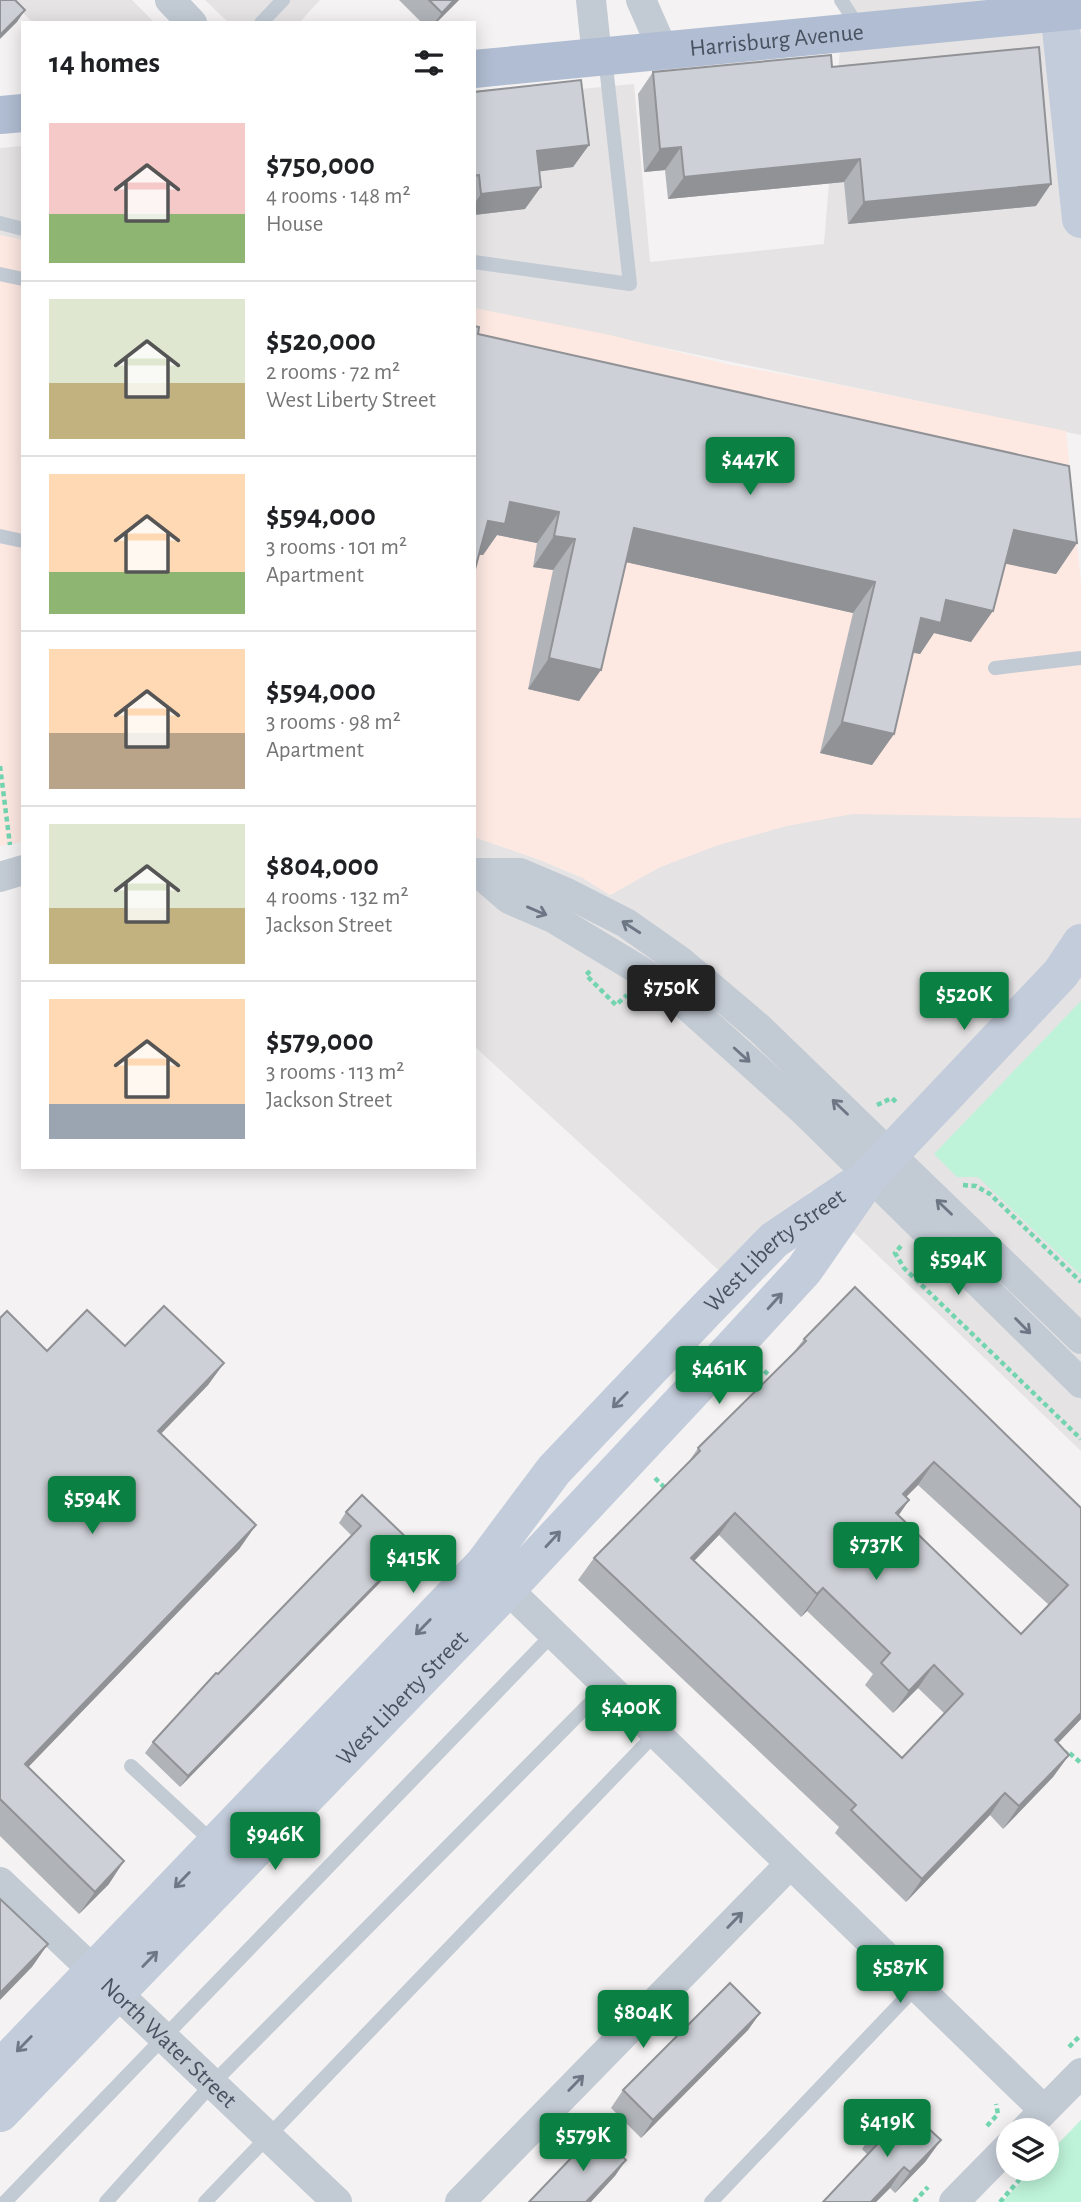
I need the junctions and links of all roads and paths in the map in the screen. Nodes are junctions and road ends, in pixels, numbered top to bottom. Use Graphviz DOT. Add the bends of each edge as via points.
graph roads {
  1 [pos="170,0"];
  2 [pos="283,0"];
  3 [pos="591,0"];
  4 [pos="641,0"];
  5 [pos="1066,7"];
  6 [pos="851,16"];
  7 [pos="190,21"];
  8 [pos="263,21"];
  9 [pos="663,50"];
  10 [pos="601,56"];
  11 [pos="476,69"];
  12 [pos="21,113"];
  13 [pos="0,115"];
  14 [pos="1081,219"];
  15 [pos="0,223"];
  16 [pos="21,228"];
  17 [pos="476,262"];
  18 [pos="0,274"];
  19 [pos="21,279"];
  20 [pos="0,536"];
  21 [pos="21,541"];
  22 [pos="1081,658"];
  23 [pos="995,668"];
  24 [pos="0,766"];
  25 [pos="12,868"];
  26 [pos="477,874"];
  27 [pos="1081,943"];
  28 [pos="594,967"];
  29 [pos="633,991"];
  30 [pos="879,1165"];
  31 [pos="905,1241"];
  32 [pos="1081,1339"];
  33 [pos="1081,1383"];
  34 [pos="1081,1438"];
  35 [pos="495,1577"];
  36 [pos="553,1634"];
  37 [pos="607,1686"];
  38 [pos="656,1733"];
  39 [pos="1061,1758"];
  40 [pos="1081,1763"];
  41 [pos="131,1766"];
  42 [pos="216,1845"];
  43 [pos="790,1864"];
  44 [pos="0,1882"];
  45 [pos="106,1982"];
  46 [pos="917,1986"];
  47 [pos="1081,2035"];
  48 [pos="165,2038"];
  49 [pos="1072,2063"];
  50 [pos="0,2069"];
  51 [pos="213,2083"];
  52 [pos="996,2101"];
  53 [pos="0,2113"];
  54 [pos="1033,2118"];
  55 [pos="1036,2118"];
  56 [pos="979,2134"];
  57 [pos="268,2136"];
  58 [pos="996,2155"];
  59 [pos="1020,2181"];
  60 [pos="943,2192"];
  61 [pos="5,2202"];
  62 [pos="106,2202"];
  63 [pos="205,2202"];
  64 [pos="337,2202"];
  65 [pos="460,2202"];
  66 [pos="711,2202"];
  67 [pos="914,2202"];
  68 [pos="999,2202"];
  1 -- 7 [label="street"];
  2 -- 8 [label="lane"];
  3 -- 10 [label="street"];
  4 -- 9 [label="street"];
  5 -- 6 [label="main road, Harrisburg Avenue"];
  5 -- 14 [label="main road"];
  6 -- 9 [label="main road, Harrisburg Avenue"];
  9 -- 10 [label="main road, Harrisburg Avenue"];
  10 -- 11 [label="main road, Harrisburg Avenue"];
  10 -- 17 [label="lane" via="630,284"];
  12 -- 13 [label="main road"];
  15 -- 16 [label="lane"];
  18 -- 19 [label="lane"];
  20 -- 21 [label="lane"];
  22 -- 23 [label="lane"];
  24 -- 25 [label="path"];
  26 -- 30 [label="street" via="509,899 553,918 664,985 803,1110"];
  27 -- 30 [label="main road, West Liberty Street" via="1061,973"];
  28 -- 29 [label="path" via="586,975 616,1004"];
  32 -- 30 [label="street, one-way"];
  30 -- 33 [label="street, one-way"];
  30 -- 35 [label="main road, West Liberty Street" via="804,1270"];
  31 -- 34 [label="path" via="895,1253 904,1268"];
  35 -- 36 [label="street"];
  35 -- 42 [label="main road, West Liberty Street, one-way"];
  45 -- 35 [label="main road, West Liberty Street, one-way"];
  36 -- 37 [label="street"];
  36 -- 48 [label="lane"];
  37 -- 38 [label="street"];
  37 -- 51 [label="lane"];
  38 -- 43 [label="street"];
  38 -- 57 [label="lane"];
  39 -- 40 [label="path" via="1068,1751"];
  41 -- 42 [label="lane"];
  42 -- 45 [label="main road, West Liberty Street, one-way"];
  43 -- 46 [label="street"];
  65 -- 43 [label="street, one-way"];
  44 -- 45 [label="street, North Water Street"];
  45 -- 48 [label="street, North Water Street"];
  45 -- 50 [label="main road, West Liberty Street, one-way"];
  45 -- 53 [label="main road, West Liberty Street"];
  46 -- 54 [label="street"];
  46 -- 66 [label="lane"];
  47 -- 49 [label="path"];
  48 -- 51 [label="street, North Water Street"];
  48 -- 61 [label="lane"];
  49 -- 55 [label="street"];
  51 -- 57 [label="street, North Water Street"];
  51 -- 62 [label="lane"];
  52 -- 56 [label="path" via="998,2114"];
  57 -- 63 [label="lane"];
  57 -- 64 [label="street, North Water Street"];
  58 -- 60 [label="street"];
  59 -- 68 [label="path"];
  60 -- 67 [label="path"];
}
